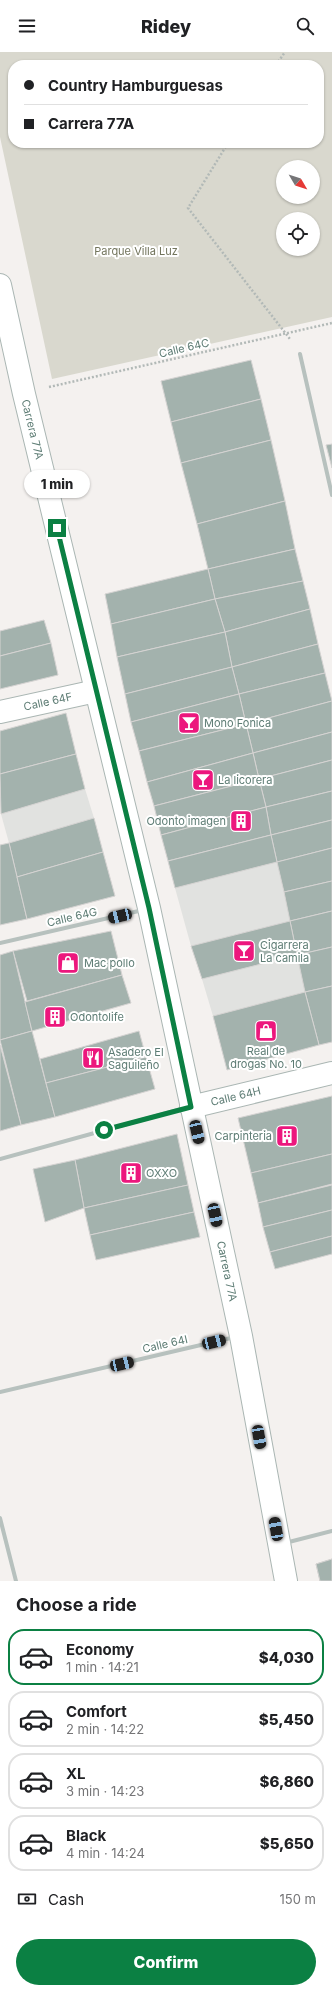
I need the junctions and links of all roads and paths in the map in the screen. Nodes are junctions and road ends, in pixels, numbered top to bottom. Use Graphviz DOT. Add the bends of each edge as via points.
graph roads {
  1 [pos="225,148"];
  2 [pos="0,286"];
  3 [pos="332,323"];
  4 [pos="287,333"];
  5 [pos="300,354"];
  6 [pos="46,388"];
  7 [pos="332,495"];
  8 [pos="96,691"];
  9 [pos="0,712"];
  10 [pos="149,908"];
  11 [pos="0,944"];
  12 [pos="332,1073"];
  13 [pos="191,1107"];
  14 [pos="0,1159"];
  15 [pos="241,1336"];
  16 [pos="0,1392"];
  17 [pos="0,1518"];
  18 [pos="332,1531"];
  19 [pos="279,1544"];
  20 [pos="16,1581"];
  21 [pos="286,1581"];
  1 -- 4 [label="path" via="188,208"];
  2 -- 8 [label="main road, Carrera 77A"];
  3 -- 4 [label="path, Calle 64C"];
  4 -- 5 [label="path"];
  4 -- 6 [label="path, Calle 64C"];
  5 -- 7 [label="street"];
  8 -- 9 [label="main road, Calle 64F"];
  8 -- 10 [label="main road, Carrera 77A"];
  10 -- 11 [label="street, Calle 64G"];
  10 -- 13 [label="main road, Carrera 77A"];
  12 -- 13 [label="main road, Calle 64H"];
  13 -- 14 [label="street, Calle 64H"];
  13 -- 15 [label="main road, Carrera 77A"];
  15 -- 16 [label="street, Calle 64I"];
  15 -- 19 [label="main road, Carrera 77A"];
  17 -- 20 [label="street"];
  18 -- 19 [label="street"];
  19 -- 21 [label="main road, Carrera 77A"];
}
